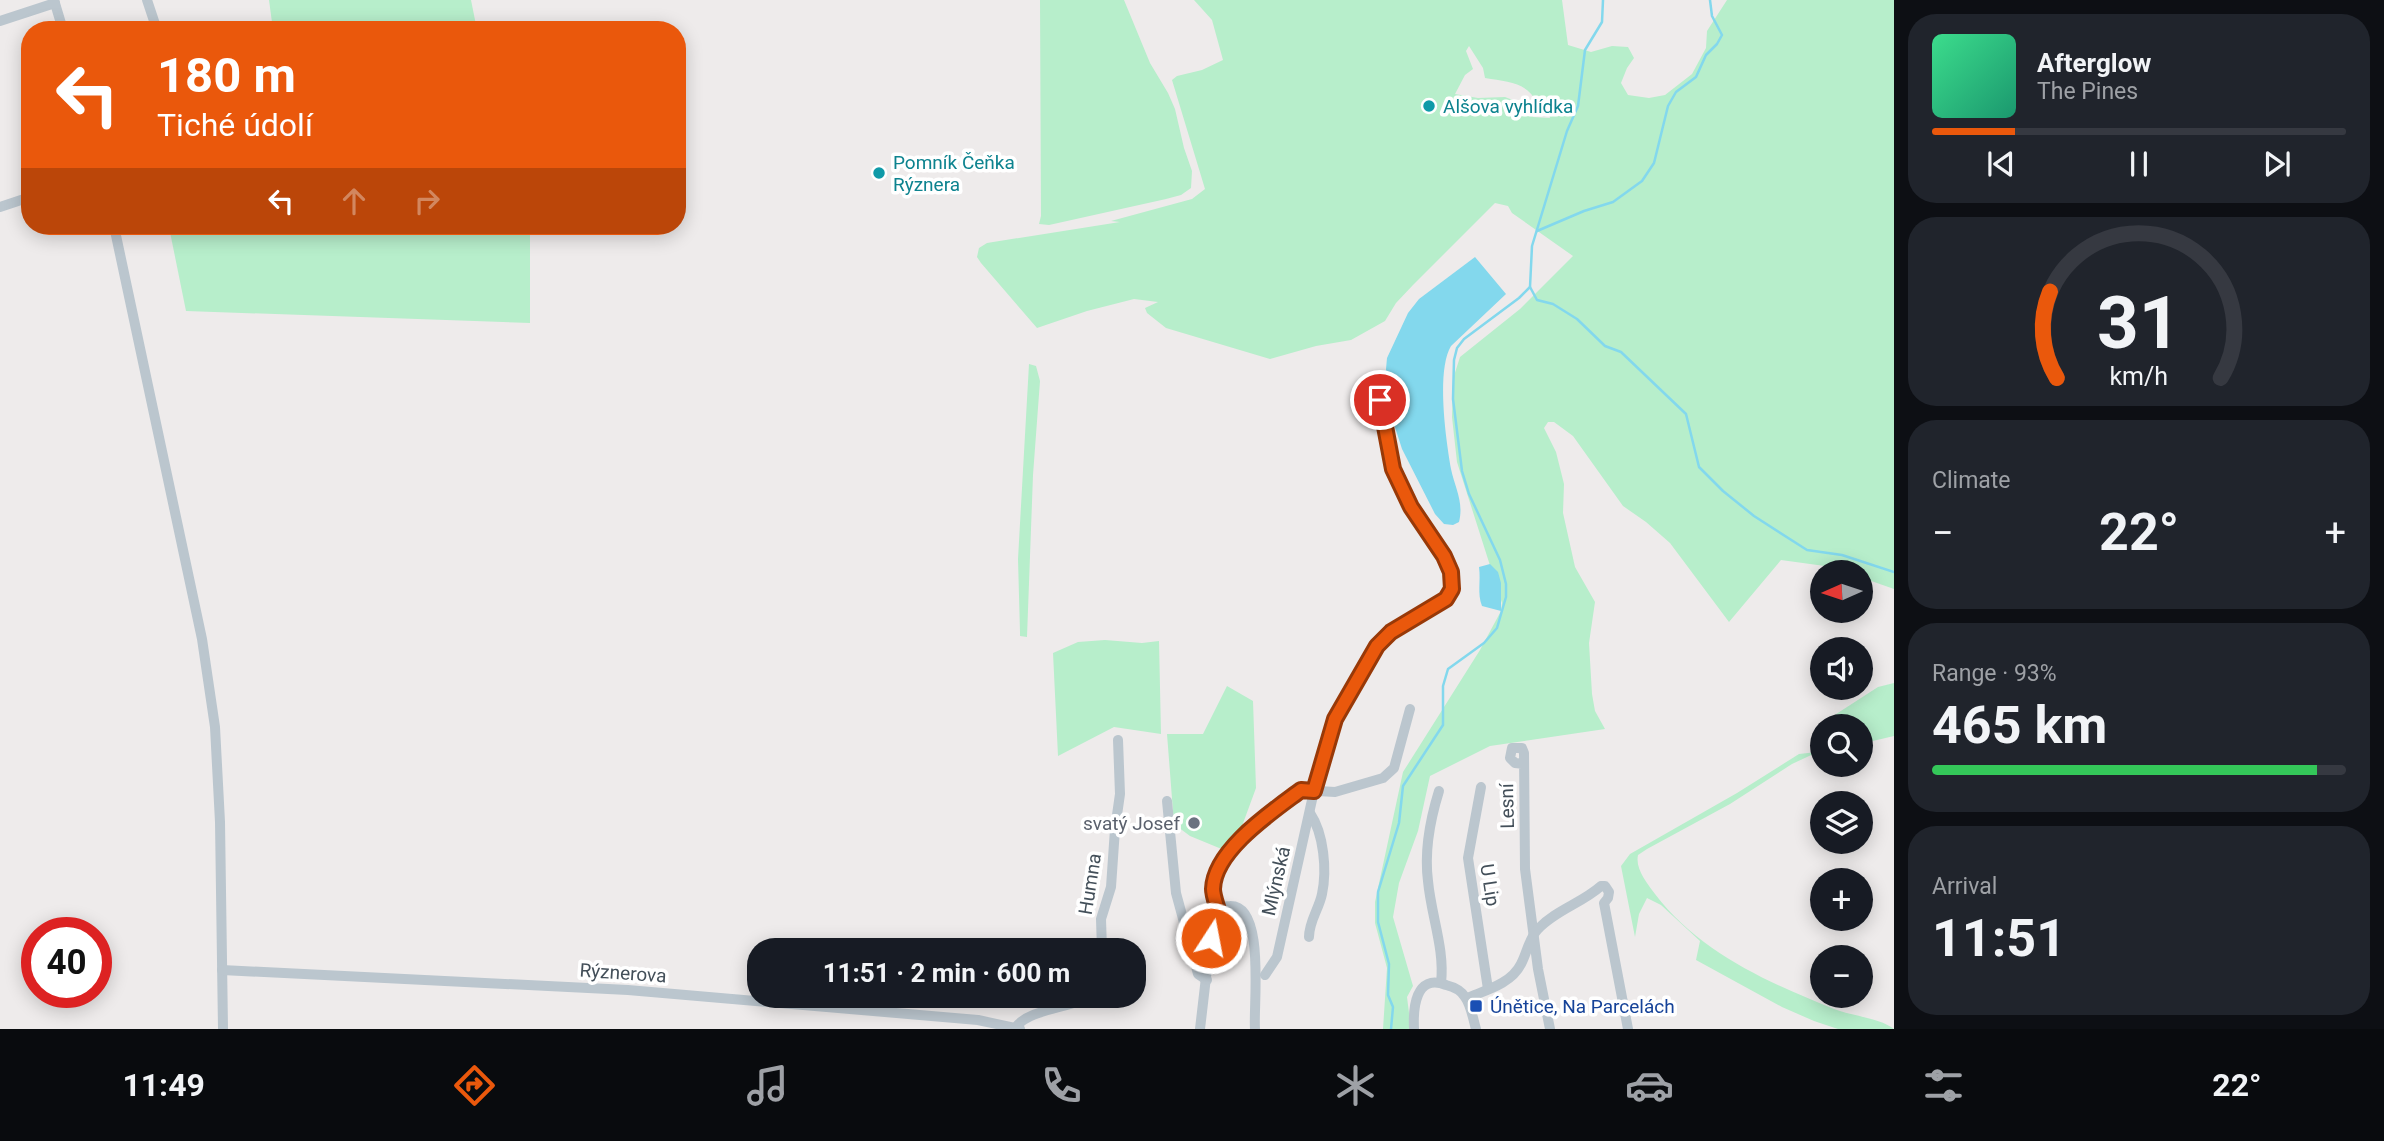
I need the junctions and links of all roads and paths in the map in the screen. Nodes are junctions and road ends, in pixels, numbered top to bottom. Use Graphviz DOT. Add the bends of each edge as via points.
graph roads {
  1 [pos="147,0"];
  2 [pos="54,2"];
  3 [pos="0,21"];
  4 [pos="60,21"];
  5 [pos="154,21"];
  6 [pos="21,200"];
  7 [pos="0,207"];
  8 [pos="116,235"];
  9 [pos="1380,400"];
  10 [pos="1410,709"];
  11 [pos="1118,740"];
  12 [pos="1524,764"];
  13 [pos="1482,787"];
  14 [pos="1439,790"];
  15 [pos="1314,791"];
  16 [pos="1167,801"];
  17 [pos="1310,813"];
  18 [pos="1218,910"];
  19 [pos="1534,932"];
  20 [pos="1309,937"];
  21 [pos="1102,938"];
  22 [pos="1520,967"];
  23 [pos="1538,969"];
  24 [pos="222,970"];
  25 [pos="1265,975"];
  26 [pos="1207,980"];
  27 [pos="1441,983"];
  28 [pos="1488,989"];
  29 [pos="1467,998"];
  30 [pos="1059,1008"];
  31 [pos="1018,1028"];
  32 [pos="223,1029"];
  33 [pos="1200,1029"];
  34 [pos="1255,1029"];
  35 [pos="1414,1029"];
  36 [pos="1476,1029"];
  37 [pos="1550,1029"];
  38 [pos="1628,1029"];
  1 -- 5 [label="street"];
  2 -- 3 [label="street"];
  2 -- 4 [label="street"];
  6 -- 7 [label="street"];
  8 -- 24 [label="street" via="202,639 213,714"];
  9 -- 15 [label="street, Mlýnská" via="1393,469 1411,507 1444,556 1452,589 1446,599 1391,632 1377,646 1335,719"];
  10 -- 15 [label="street" via="1394,768 1383,778 1335,792"];
  11 -- 21 [label="street, Humna" via="1120,794"];
  12 -- 19 [label="street, Lesní" via="1525,869"];
  13 -- 28 [label="street, U Lip" via="1468,858"];
  14 -- 27 [label="street" via="1426,854 1443,966"];
  15 -- 17 [label="street, Mlýnská"];
  15 -- 18 [label="street" via="1301,790 1225,854 1213,890"];
  16 -- 26 [label="street" via="1176,893 1198,974"];
  17 -- 20 [label="street" via="1320,835 1323,883"];
  17 -- 25 [label="street, Mlýnská" via="1277,957"];
  18 -- 26 [label="street" via="1213,917"];
  18 -- 34 [label="street" via="1231,905 1240,908 1252,932"];
  19 -- 22 [label="street"];
  19 -- 23 [label="street, Lesní"];
  19 -- 38 [label="street" via="1601,886 1607,888 1604,903"];
  22 -- 23 [label="street"];
  22 -- 28 [label="street" via="1507,981"];
  23 -- 37 [label="street, Lesní"];
  24 -- 31 [label="street, Rýznerova" via="628,990 978,1020"];
  24 -- 32 [label="street"];
  26 -- 33 [label="street"];
  27 -- 29 [label="street"];
  27 -- 35 [label="street" via="1427,985 1416,998"];
  28 -- 29 [label="street"];
  29 -- 36 [label="street"];
  30 -- 31 [label="street" via="1021,1021"];
}
